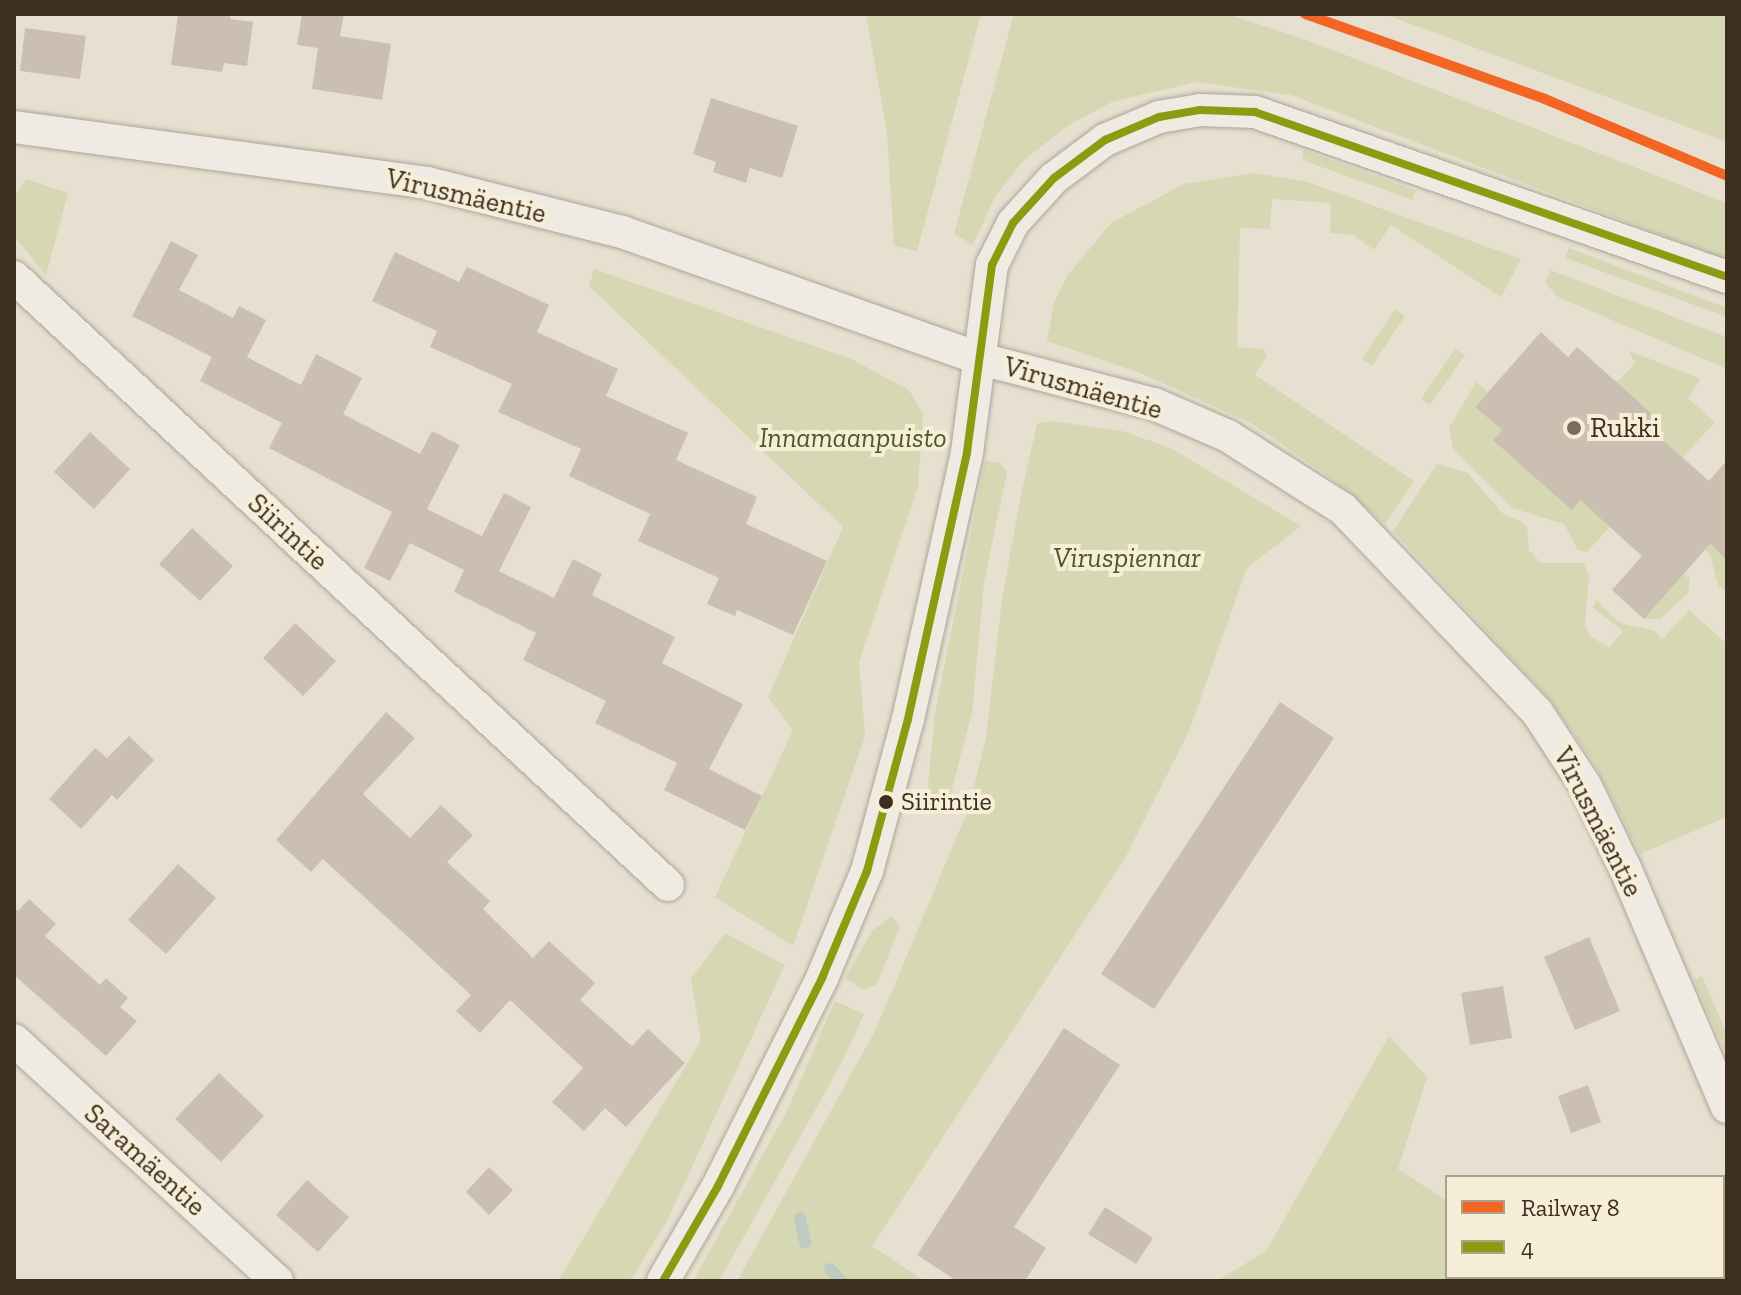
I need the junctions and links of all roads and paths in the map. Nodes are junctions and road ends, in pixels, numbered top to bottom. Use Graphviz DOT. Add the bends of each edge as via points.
graph roads {
  1 [pos="14,127"];
  2 [pos="14,277"];
  3 [pos="1727,277"];
  4 [pos="977,358"];
  5 [pos="668,885"];
  6 [pos="14,1040"];
  7 [pos="1727,1107"];
  8 [pos="277,1281"];
  9 [pos="663,1281"];
  1 -- 4 [label="street, Virusmäentie" via="427,183 622,232"];
  2 -- 5 [label="street, Siirintie"];
  3 -- 4 [label="street" via="1302,126 1255,112 1200,110 1129,127 1076,159 1034,198 1013,223 992,265"];
  4 -- 7 [label="street, Virusmäentie" via="1154,404 1228,436 1343,509 1537,712 1585,785"];
  4 -- 9 [label="street" via="967,452 908,719 867,871 822,978 739,1145"];
  6 -- 8 [label="street, Saramäentie"];
}
